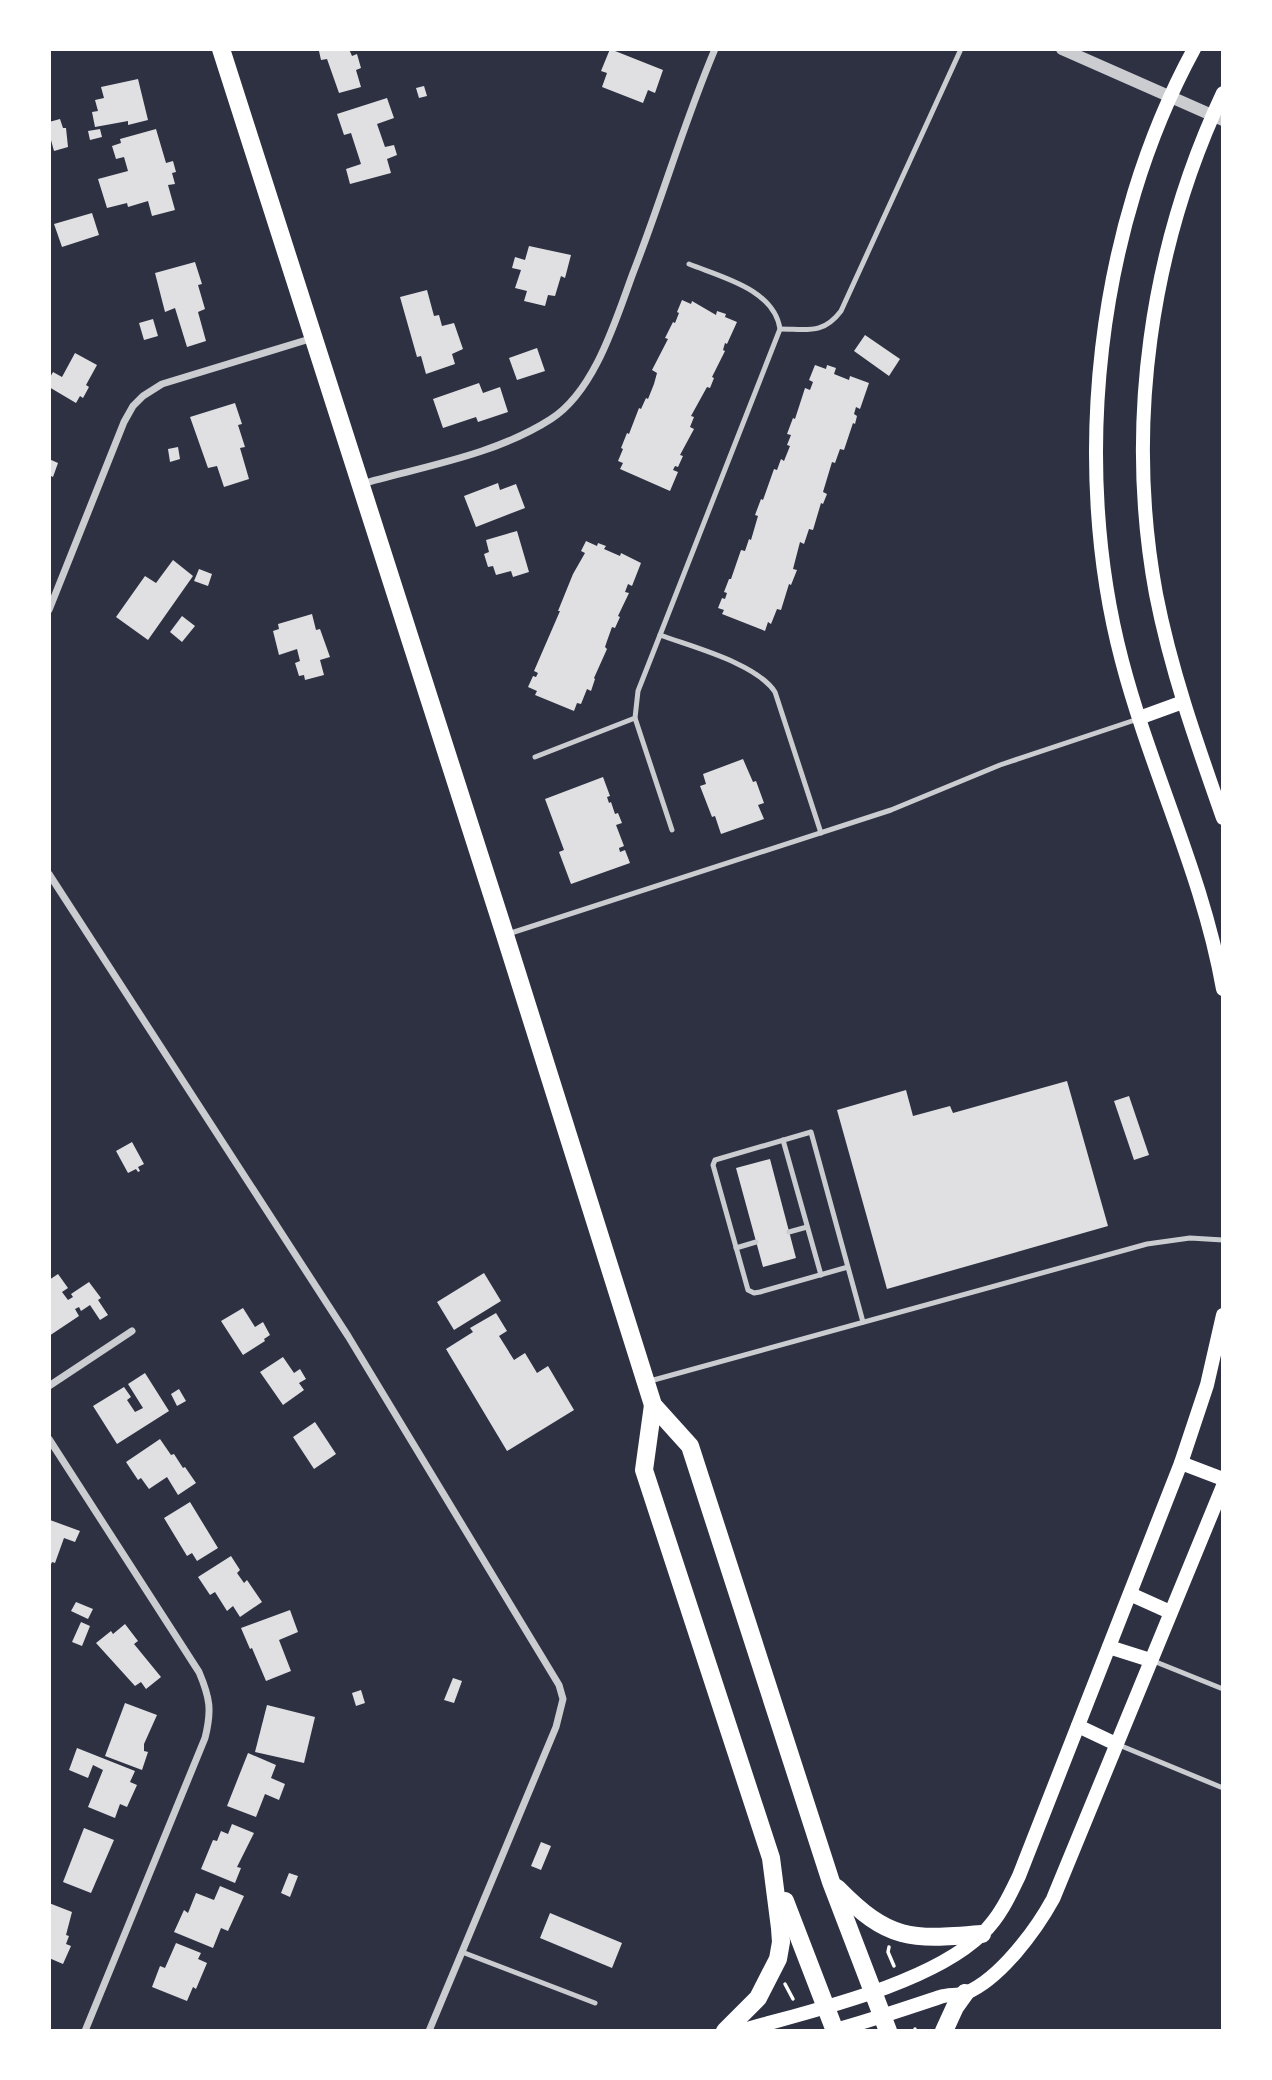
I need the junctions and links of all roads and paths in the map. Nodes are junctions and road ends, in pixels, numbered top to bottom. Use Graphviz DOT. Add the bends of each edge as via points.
graph roads {
  1 [pos="221,49"];
  2 [pos="715,49"];
  3 [pos="961,49"];
  4 [pos="1062,49"];
  5 [pos="1194,49"];
  6 [pos="1223,93"];
  7 [pos="1170,97"];
  8 [pos="1218,118"];
  9 [pos="689,264"];
  10 [pos="780,328"];
  11 [pos="314,338"];
  12 [pos="361,484"];
  13 [pos="49,610"];
  14 [pos="660,635"];
  15 [pos="1183,702"];
  16 [pos="635,718"];
  17 [pos="1139,718"];
  18 [pos="536,757"];
  19 [pos="1223,818"];
  20 [pos="672,831"];
  21 [pos="821,833"];
  22 [pos="49,874"];
  23 [pos="505,935"];
  24 [pos="1223,989"];
  25 [pos="783,1140"];
  26 [pos="807,1227"];
  27 [pos="789,1232"];
  28 [pos="1223,1240"];
  29 [pos="756,1242"];
  30 [pos="736,1248"];
  31 [pos="848,1267"];
  32 [pos="821,1275"];
  33 [pos="1223,1315"];
  34 [pos="863,1322"];
  35 [pos="132,1331"];
  36 [pos="647,1382"];
  37 [pos="49,1386"];
  38 [pos="653,1405"];
  39 [pos="49,1438"];
  40 [pos="1181,1463"];
  41 [pos="1223,1479"];
  42 [pos="1223,1486"];
  43 [pos="1130,1594"];
  44 [pos="1171,1612"];
  45 [pos="1109,1647"];
  46 [pos="1150,1660"];
  47 [pos="1223,1689"];
  48 [pos="1078,1726"];
  49 [pos="1116,1744"];
  50 [pos="1223,1788"];
  51 [pos="771,1858"];
  52 [pos="831,1882"];
  53 [pos="982,1934"];
  54 [pos="890,1945"];
  55 [pos="462,1952"];
  56 [pos="895,1970"];
  57 [pos="783,1979"];
  58 [pos="801,1989"];
  59 [pos="873,1991"];
  60 [pos="965,1993"];
  61 [pos="790,1994"];
  62 [pos="794,2002"];
  63 [pos="595,2003"];
  64 [pos="825,2006"];
  65 [pos="886,2024"];
  66 [pos="85,2031"];
  67 [pos="429,2031"];
  68 [pos="725,2031"];
  69 [pos="740,2031"];
  70 [pos="834,2031"];
  71 [pos="944,2031"];
  1 -- 11 [label="main road"];
  2 -- 12 [label="street" via="621,306 574,400 552,419 501,443"];
  3 -- 10 [label="lane" via="841,311 815,330"];
  4 -- 7 [label="street"];
  5 -- 7 [label="main road"];
  6 -- 8 [label="main road"];
  7 -- 8 [label="street"];
  7 -- 17 [label="main road" via="1119,250 1100,386 1097,456 1104,567"];
  8 -- 15 [label="main road" via="1192,170 1161,280 1143,408 1143,484 1151,563"];
  9 -- 10 [label="lane" via="753,292 779,320"];
  10 -- 14 [label="lane"];
  11 -- 12 [label="main road"];
  11 -- 13 [label="street" via="162,384 133,406"];
  12 -- 23 [label="main road"];
  14 -- 16 [label="lane" via="638,691"];
  14 -- 21 [label="lane" via="740,665 768,681"];
  15 -- 17 [label="main road"];
  15 -- 19 [label="main road"];
  16 -- 18 [label="lane"];
  16 -- 20 [label="lane"];
  17 -- 21 [label="lane"];
  17 -- 24 [label="main road" via="1199,886"];
  21 -- 23 [label="lane"];
  22 -- 55 [label="street" via="348,1336 559,1685 563,1699 556,1727"];
  23 -- 36 [label="main road"];
  25 -- 26 [label="lane"];
  25 -- 30 [label="lane" via="715,1160"];
  25 -- 31 [label="lane" via="811,1132"];
  26 -- 27 [label="lane"];
  26 -- 32 [label="lane"];
  28 -- 34 [label="lane" via="1190,1238 1147,1244"];
  29 -- 30 [label="lane"];
  30 -- 32 [label="lane" via="748,1290 754,1293"];
  31 -- 32 [label="lane"];
  31 -- 34 [label="lane"];
  33 -- 40 [label="main road" via="1207,1385"];
  34 -- 36 [label="lane"];
  35 -- 37 [label="street"];
  36 -- 38 [label="main road"];
  38 -- 51 [label="main road" via="644,1470"];
  38 -- 52 [label="main road" via="690,1446"];
  39 -- 66 [label="street" via="185,1651 208,1693 210,1716"];
  40 -- 41 [label="main road"];
  40 -- 43 [label="main road"];
  42 -- 44 [label="main road"];
  43 -- 44 [label="main road"];
  43 -- 45 [label="main road"];
  44 -- 46 [label="main road"];
  45 -- 46 [label="main road"];
  45 -- 48 [label="main road"];
  46 -- 47 [label="lane"];
  46 -- 49 [label="main road"];
  48 -- 49 [label="main road"];
  48 -- 53 [label="main road" via="1019,1876"];
  49 -- 50 [label="lane"];
  49 -- 60 [label="main road" via="1043,1917 1010,1959"];
  51 -- 64 [label="main road"];
  51 -- 68 [label="main road" via="781,1942 778,1959 758,1998"];
  52 -- 53 [label="main road" via="869,1918 894,1931 931,1938"];
  52 -- 59 [label="main road"];
  53 -- 59 [label="main road" via="936,1966"];
  54 -- 56 [label="path"];
  55 -- 63 [label="lane"];
  55 -- 67 [label="street"];
  57 -- 61 [label="path"];
  58 -- 61 [label="path"];
  59 -- 64 [label="main road"];
  59 -- 65 [label="main road"];
  60 -- 65 [label="main road" via="943,1995"];
  60 -- 71 [label="main road"];
  61 -- 62 [label="path"];
  64 -- 69 [label="main road"];
  64 -- 70 [label="main road"];
  65 -- 70 [label="main road"];
}
